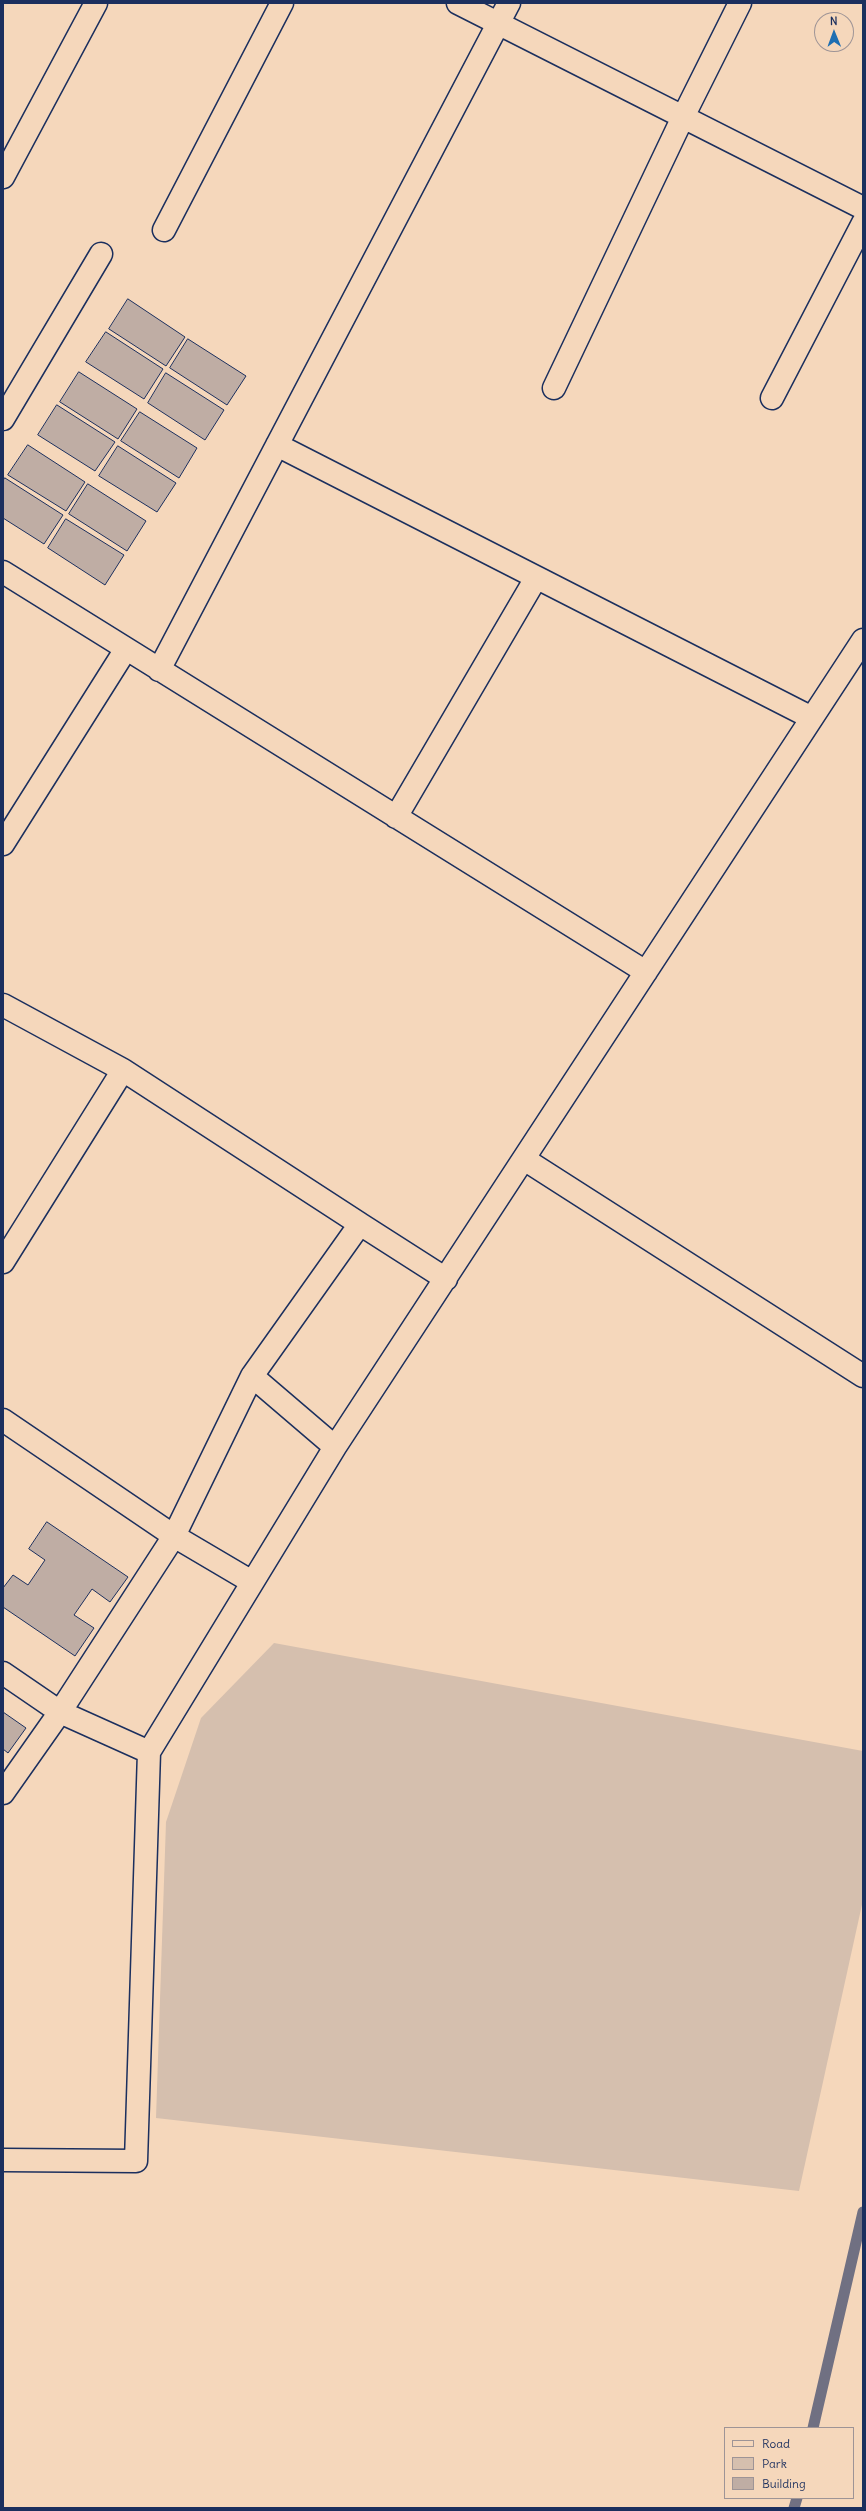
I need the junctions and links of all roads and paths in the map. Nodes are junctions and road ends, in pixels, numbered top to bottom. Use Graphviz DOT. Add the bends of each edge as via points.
graph roads {
  1 [pos="96,3"];
  2 [pos="282,3"];
  3 [pos="458,3"];
  4 [pos="509,3"];
  5 [pos="740,3"];
  6 [pos="499,23"];
  7 [pos="683,117"];
  8 [pos="3,177"];
  9 [pos="863,208"];
  10 [pos="863,223"];
  11 [pos="164,230"];
  12 [pos="101,254"];
  13 [pos="554,388"];
  14 [pos="772,398"];
  15 [pos="3,419"];
  16 [pos="277,445"];
  17 [pos="3,572"];
  18 [pos="536,578"];
  19 [pos="863,640"];
  20 [pos="126,650"];
  21 [pos="159,670"];
  22 [pos="812,718"];
  23 [pos="396,817"];
  24 [pos="3,844"];
  25 [pos="646,972"];
  26 [pos="3,1005"];
  27 [pos="123,1070"];
  28 [pos="524,1159"];
  29 [pos="360,1224"];
  30 [pos="3,1262"];
  31 [pos="446,1279"];
  32 [pos="252,1376"];
  33 [pos="863,1376"];
  34 [pos="3,1420"];
  35 [pos="336,1446"];
  36 [pos="174,1536"];
  37 [pos="252,1582"];
  38 [pos="3,1673"];
  39 [pos="60,1712"];
  40 [pos="149,1752"];
  41 [pos="3,1793"];
  42 [pos="3,2160"];
  1 -- 8 [label="street"];
  2 -- 11 [label="street"];
  3 -- 6 [label="street"];
  4 -- 6 [label="street"];
  5 -- 7 [label="street"];
  6 -- 7 [label="street"];
  6 -- 16 [label="street"];
  7 -- 9 [label="street"];
  7 -- 13 [label="street"];
  10 -- 14 [label="street"];
  12 -- 15 [label="street"];
  16 -- 18 [label="street"];
  16 -- 21 [label="street"];
  17 -- 20 [label="street"];
  18 -- 22 [label="street"];
  18 -- 23 [label="street"];
  19 -- 22 [label="street"];
  20 -- 21 [label="street"];
  20 -- 24 [label="street"];
  21 -- 23 [label="street"];
  22 -- 25 [label="street"];
  23 -- 25 [label="street"];
  25 -- 28 [label="street"];
  26 -- 27 [label="street"];
  27 -- 29 [label="street"];
  27 -- 30 [label="street"];
  28 -- 31 [label="street"];
  28 -- 33 [label="street"];
  29 -- 31 [label="street"];
  29 -- 32 [label="street"];
  31 -- 35 [label="street"];
  32 -- 35 [label="street"];
  32 -- 36 [label="street"];
  34 -- 36 [label="street"];
  35 -- 37 [label="street"];
  36 -- 37 [label="street"];
  36 -- 39 [label="street"];
  37 -- 40 [label="street"];
  38 -- 39 [label="street"];
  39 -- 40 [label="street"];
  39 -- 41 [label="street"];
  40 -- 42 [label="street" via="136,2161"];
}
